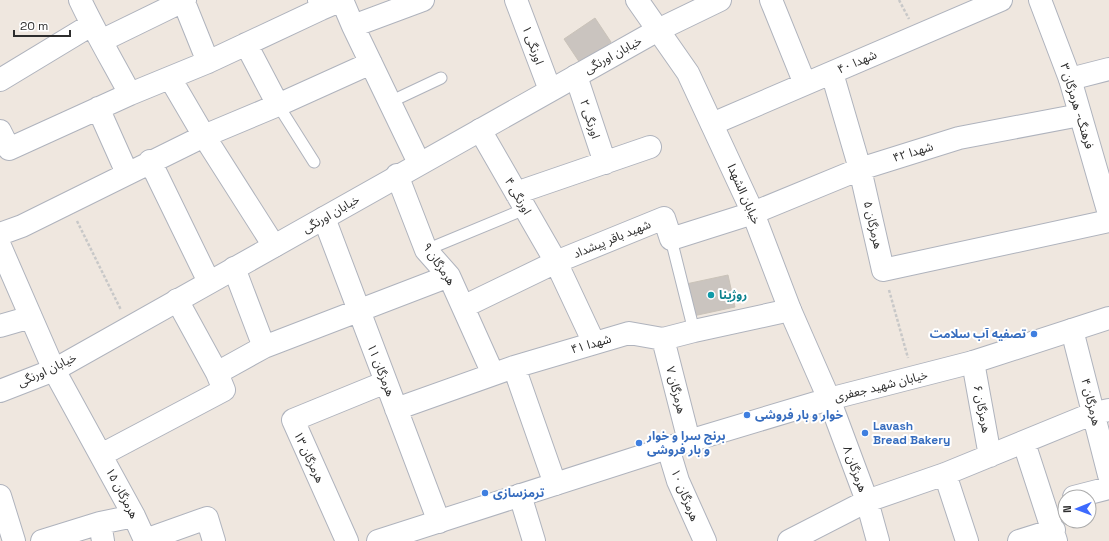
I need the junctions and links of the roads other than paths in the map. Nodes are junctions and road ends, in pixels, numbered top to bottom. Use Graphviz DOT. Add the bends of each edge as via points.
graph roads {
  1 [pos="80,0"];
  2 [pos="184,0"];
  3 [pos="423,0"];
  4 [pos="637,0"];
  5 [pos="720,0"];
  6 [pos="771,0"];
  7 [pos="1001,0"];
  8 [pos="1040,0"];
  9 [pos="520,1"];
  10 [pos="320,4"];
  11 [pos="353,26"];
  12 [pos="658,30"];
  13 [pos="96,33"];
  14 [pos="246,44"];
  15 [pos="208,62"];
  16 [pos="371,63"];
  17 [pos="1109,69"];
  18 [pos="832,73"];
  19 [pos="576,76"];
  20 [pos="170,78"];
  21 [pos="441,78"];
  22 [pos="1070,79"];
  23 [pos="0,80"];
  24 [pos="805,84"];
  25 [pos="550,90"];
  26 [pos="130,94"];
  27 [pos="390,102"];
  28 [pos="278,105"];
  29 [pos="98,108"];
  30 [pos="1080,115"];
  31 [pos="712,124"];
  32 [pos="480,130"];
  33 [pos="0,131"];
  34 [pos="204,136"];
  35 [pos="650,147"];
  36 [pos="150,161"];
  37 [pos="314,162"];
  38 [pos="419,163"];
  39 [pos="605,163"];
  40 [pos="860,168"];
  41 [pos="127,173"];
  42 [pos="397,176"];
  43 [pos="521,201"];
  44 [pos="753,213"];
  45 [pos="1109,214"];
  46 [pos="324,218"];
  47 [pos="1109,221"];
  48 [pos="671,239"];
  49 [pos="274,246"];
  50 [pos="1,248"];
  51 [pos="426,250"];
  52 [pos="556,262"];
  53 [pos="234,268"];
  54 [pos="449,276"];
  55 [pos="209,282"];
  56 [pos="177,300"];
  57 [pos="463,307"];
  58 [pos="359,310"];
  59 [pos="790,310"];
  60 [pos="31,316"];
  61 [pos="1109,318"];
  62 [pos="0,326"];
  63 [pos="694,330"];
  64 [pos="1072,330"];
  65 [pos="663,339"];
  66 [pos="594,343"];
  67 [pos="264,347"];
  68 [pos="973,362"];
  69 [pos="514,366"];
  70 [pos="54,370"];
  71 [pos="217,372"];
  72 [pos="493,374"];
  73 [pos="386,382"];
  74 [pos="0,391"];
  75 [pos="829,399"];
  76 [pos="396,409"];
  77 [pos="1101,412"];
  78 [pos="689,441"];
  79 [pos="1024,443"];
  80 [pos="668,448"];
  81 [pos="101,455"];
  82 [pos="990,456"];
  83 [pos="945,474"];
  84 [pos="1109,475"];
  85 [pos="555,484"];
  86 [pos="1109,488"];
  87 [pos="1097,491"];
  88 [pos="0,496"];
  89 [pos="520,496"];
  90 [pos="867,501"];
  91 [pos="1055,502"];
  92 [pos="134,516"];
  93 [pos="4,518"];
  94 [pos="439,522"];
  95 [pos="101,532"];
  96 [pos="1055,536"];
  97 [pos="405,537"];
  98 [pos="14,541"];
  99 [pos="42,541"];
  100 [pos="214,541"];
  101 [pos="348,541"];
  102 [pos="378,541"];
  103 [pos="534,541"];
  104 [pos="705,541"];
  105 [pos="789,541"];
  106 [pos="878,541"];
  107 [pos="967,541"];
  108 [pos="1019,541"];
  1 -- 13 [label="street"];
  2 -- 13 [label="street"];
  2 -- 15 [label="street"];
  3 -- 11 [label="street"];
  4 -- 12 [label="street, خیابان الشهدا"];
  5 -- 12 [label="street, خیابان اورنگی"];
  6 -- 24 [label="street"];
  7 -- 18 [label="street, شهدا ۴۰"];
  8 -- 22 [label="street, فرهنگ- هرمزگان ۳"];
  9 -- 25 [label="street, اورنگی ۱"];
  10 -- 11 [label="street" via="342,0"];
  10 -- 14 [label="street"];
  11 -- 16 [label="street"];
  12 -- 19 [label="street, خیابان اورنگی"];
  12 -- 31 [label="street, خیابان الشهدا" via="688,73"];
  13 -- 23 [label="street"];
  13 -- 26 [label="street"];
  14 -- 15 [label="street"];
  14 -- 28 [label="street"];
  15 -- 20 [label="street"];
  16 -- 27 [label="street"];
  16 -- 28 [label="street"];
  17 -- 22 [label="street"];
  18 -- 24 [label="street, شهدا ۴۰"];
  18 -- 40 [label="street, هرمزگان ۵"];
  19 -- 25 [label="street, خیابان اورنگی"];
  19 -- 39 [label="street, اورنگی ۲"];
  20 -- 26 [label="street"];
  20 -- 34 [label="street"];
  21 -- 27 [label="lane"];
  22 -- 30 [label="street, فرهنگ- هرمزگان ۳"];
  24 -- 31 [label="street, شهدا ۴۰"];
  25 -- 32 [label="street, خیابان اورنگی"];
  26 -- 29 [label="street"];
  27 -- 38 [label="street"];
  28 -- 34 [label="street"];
  28 -- 37 [label="lane"];
  29 -- 33 [label="street" via="9,149"];
  29 -- 41 [label="street"];
  30 -- 40 [label="street, شهدا ۴۲" via="959,138"];
  30 -- 45 [label="street, فرهنگ- هرمزگان ۳"];
  31 -- 44 [label="street, خیابان الشهدا"];
  32 -- 38 [label="street, خیابان اورنگی"];
  32 -- 43 [label="street, اورنگی ۴"];
  34 -- 36 [label="street"];
  34 -- 49 [label="street"];
  35 -- 39 [label="street"];
  36 -- 41 [label="street"];
  36 -- 55 [label="street"];
  38 -- 42 [label="street, خیابان اورنگی"];
  39 -- 43 [label="street"];
  40 -- 44 [label="street, شهدا ۴۲"];
  40 -- 47 [label="street, هرمزگان ۵" via="883,270"];
  41 -- 50 [label="street" via="22,226"];
  42 -- 46 [label="street, خیابان اورنگی"];
  42 -- 51 [label="street, هرمزگان ۹"];
  43 -- 51 [label="lane"];
  43 -- 52 [label="street, اورنگی ۴"];
  44 -- 48 [label="street"];
  44 -- 59 [label="street, خیابان الشهدا"];
  46 -- 49 [label="street, خیابان اورنگی"];
  46 -- 58 [label="street, هرمزگان ۱۱"];
  48 -- 52 [label="street, شهید باقر پیشداد" via="664,218"];
  48 -- 63 [label="lane"];
  49 -- 53 [label="street, خیابان اورنگی"];
  50 -- 60 [label="street, هرمزگان ۱۵"];
  51 -- 54 [label="street, هرمزگان ۹"];
  52 -- 57 [label="street, شهید باقر پیشداد"];
  52 -- 66 [label="street, اورنگی ۴"];
  53 -- 55 [label="street, خیابان اورنگی"];
  53 -- 67 [label="street"];
  54 -- 57 [label="street, هرمزگان ۹"];
  54 -- 58 [label="street"];
  55 -- 56 [label="street, خیابان اورنگی"];
  56 -- 70 [label="street, خیابان اورنگی"];
  56 -- 71 [label="street"];
  57 -- 72 [label="street, هرمزگان ۹"];
  58 -- 67 [label="street"];
  58 -- 73 [label="street, هرمزگان ۱۱"];
  59 -- 63 [label="street, شهدا ۴۱"];
  59 -- 75 [label="street, خیابان الشهدا"];
  60 -- 62 [label="street"];
  60 -- 70 [label="street, هرمزگان ۱۵"];
  61 -- 64 [label="street, خیابان شهید جعفری"];
  63 -- 65 [label="street, شهدا ۴۱"];
  64 -- 68 [label="street, خیابان شهید جعفری"];
  64 -- 77 [label="street, هرمزگان ۴"];
  65 -- 66 [label="street, شهدا ۴۱" via="630,333"];
  65 -- 78 [label="street, هرمزگان ۷"];
  66 -- 69 [label="street, شهدا ۴۱"];
  67 -- 71 [label="street"];
  68 -- 75 [label="street, خیابان شهید جعفری"];
  68 -- 82 [label="street, هرمزگان ۶"];
  69 -- 72 [label="street, شهدا ۴۱"];
  69 -- 85 [label="street"];
  70 -- 74 [label="street, خیابان اورنگی"];
  70 -- 81 [label="street, هرمزگان ۱۵"];
  71 -- 81 [label="street" via="224,390"];
  72 -- 76 [label="street, شهدا ۴۱"];
  73 -- 76 [label="street, هرمزگان ۱۱"];
  73 -- 101 [label="street, هرمزگان ۱۳" via="292,420"];
  75 -- 78 [label="street, خیابان شهید جعفری"];
  75 -- 90 [label="street, هرمزگان ۸"];
  76 -- 94 [label="street, هرمزگان ۱۱"];
  77 -- 79 [label="street"];
  77 -- 84 [label="street, هرمزگان ۴"];
  78 -- 80 [label="street, خیابان شهید جعفری"];
  79 -- 82 [label="street"];
  79 -- 91 [label="street"];
  80 -- 85 [label="street, خیابان شهید جعفری"];
  80 -- 104 [label="street, هرمزگان ۱۰" via="678,481"];
  81 -- 92 [label="street, هرمزگان ۱۵"];
  82 -- 83 [label="street"];
  83 -- 90 [label="street"];
  83 -- 107 [label="street"];
  85 -- 89 [label="street, خیابان شهید جعفری"];
  86 -- 87 [label="street"];
  88 -- 93 [label="street"];
  89 -- 94 [label="street, خیابان شهید جعفری"];
  89 -- 103 [label="street"];
  90 -- 105 [label="street"];
  90 -- 106 [label="street, هرمزگان ۸"];
  91 -- 96 [label="street"];
  92 -- 95 [label="street"];
  92 -- 100 [label="street, هرمزگان ۱۵" via="145,540 207,518"];
  93 -- 98 [label="street"];
  94 -- 97 [label="street, خیابان شهید جعفری"];
  95 -- 99 [label="street"];
  96 -- 108 [label="street"];
  97 -- 102 [label="street, خیابان شهید جعفری"];
}
